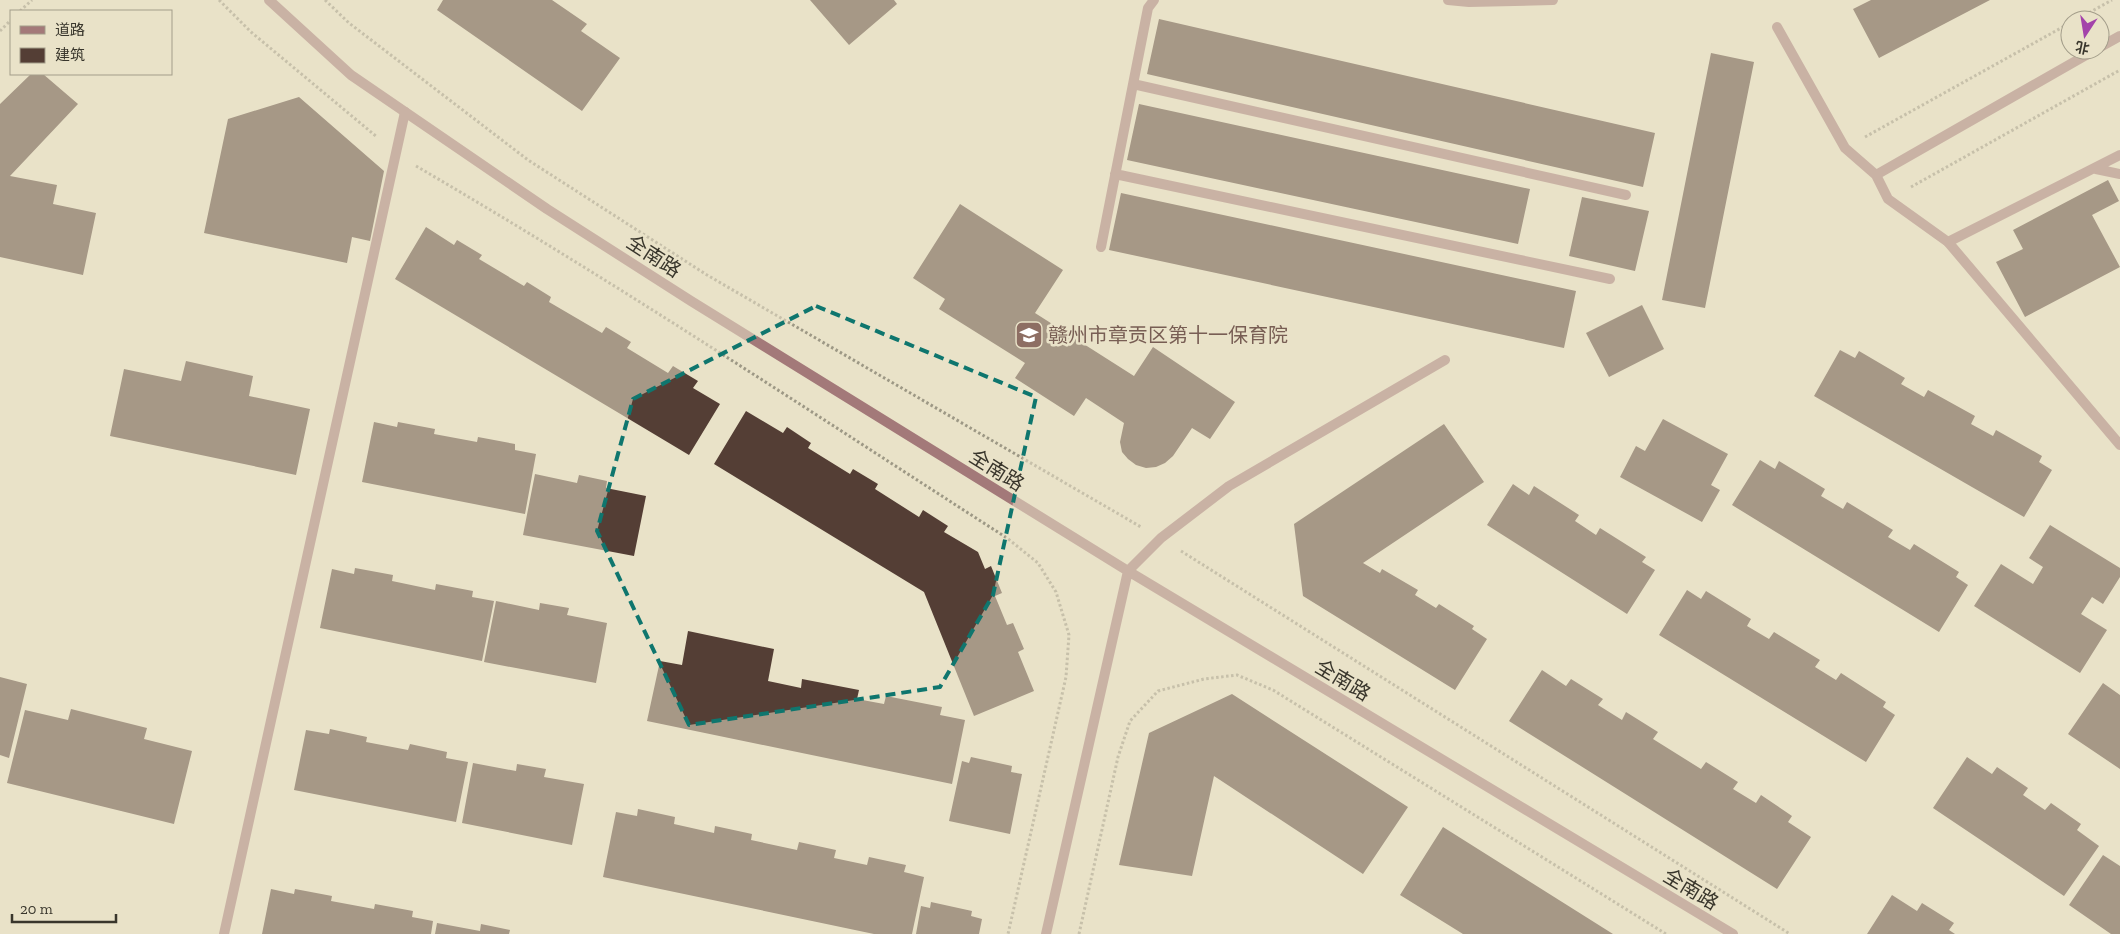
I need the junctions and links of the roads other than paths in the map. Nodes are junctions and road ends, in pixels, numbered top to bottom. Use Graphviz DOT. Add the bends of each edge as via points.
graph roads {
  1 [pos="269,0"];
  2 [pos="1154,0"];
  3 [pos="1448,0"];
  4 [pos="1553,0"];
  5 [pos="1777,27"];
  6 [pos="2078,60"];
  7 [pos="1133,84"];
  8 [pos="405,112"];
  9 [pos="2120,156"];
  10 [pos="2096,169"];
  11 [pos="1115,174"];
  12 [pos="2120,174"];
  13 [pos="1876,176"];
  14 [pos="1626,195"];
  15 [pos="1948,242"];
  16 [pos="1101,247"];
  17 [pos="1610,279"];
  18 [pos="1445,360"];
  19 [pos="2120,446"];
  20 [pos="1128,571"];
  21 [pos="224,934"];
  22 [pos="1046,934"];
  23 [pos="1732,934"];
  1 -- 8 [label="street, 全南路" via="351,75"];
  2 -- 7 [label="street" via="1148,8"];
  3 -- 4 [label="street"];
  5 -- 13 [label="street" via="1845,148"];
  6 -- 13 [label="street"];
  7 -- 11 [label="street"];
  7 -- 14 [label="street"];
  8 -- 20 [label="street, 全南路" via="547,209 699,306"];
  8 -- 21 [label="street"];
  9 -- 10 [label="street"];
  10 -- 12 [label="street"];
  10 -- 15 [label="street"];
  11 -- 16 [label="street"];
  11 -- 17 [label="street"];
  13 -- 15 [label="street" via="1888,199"];
  15 -- 19 [label="street"];
  18 -- 20 [label="street" via="1229,486 1161,538"];
  20 -- 22 [label="street"];
  20 -- 23 [label="street, 全南路"];
}
